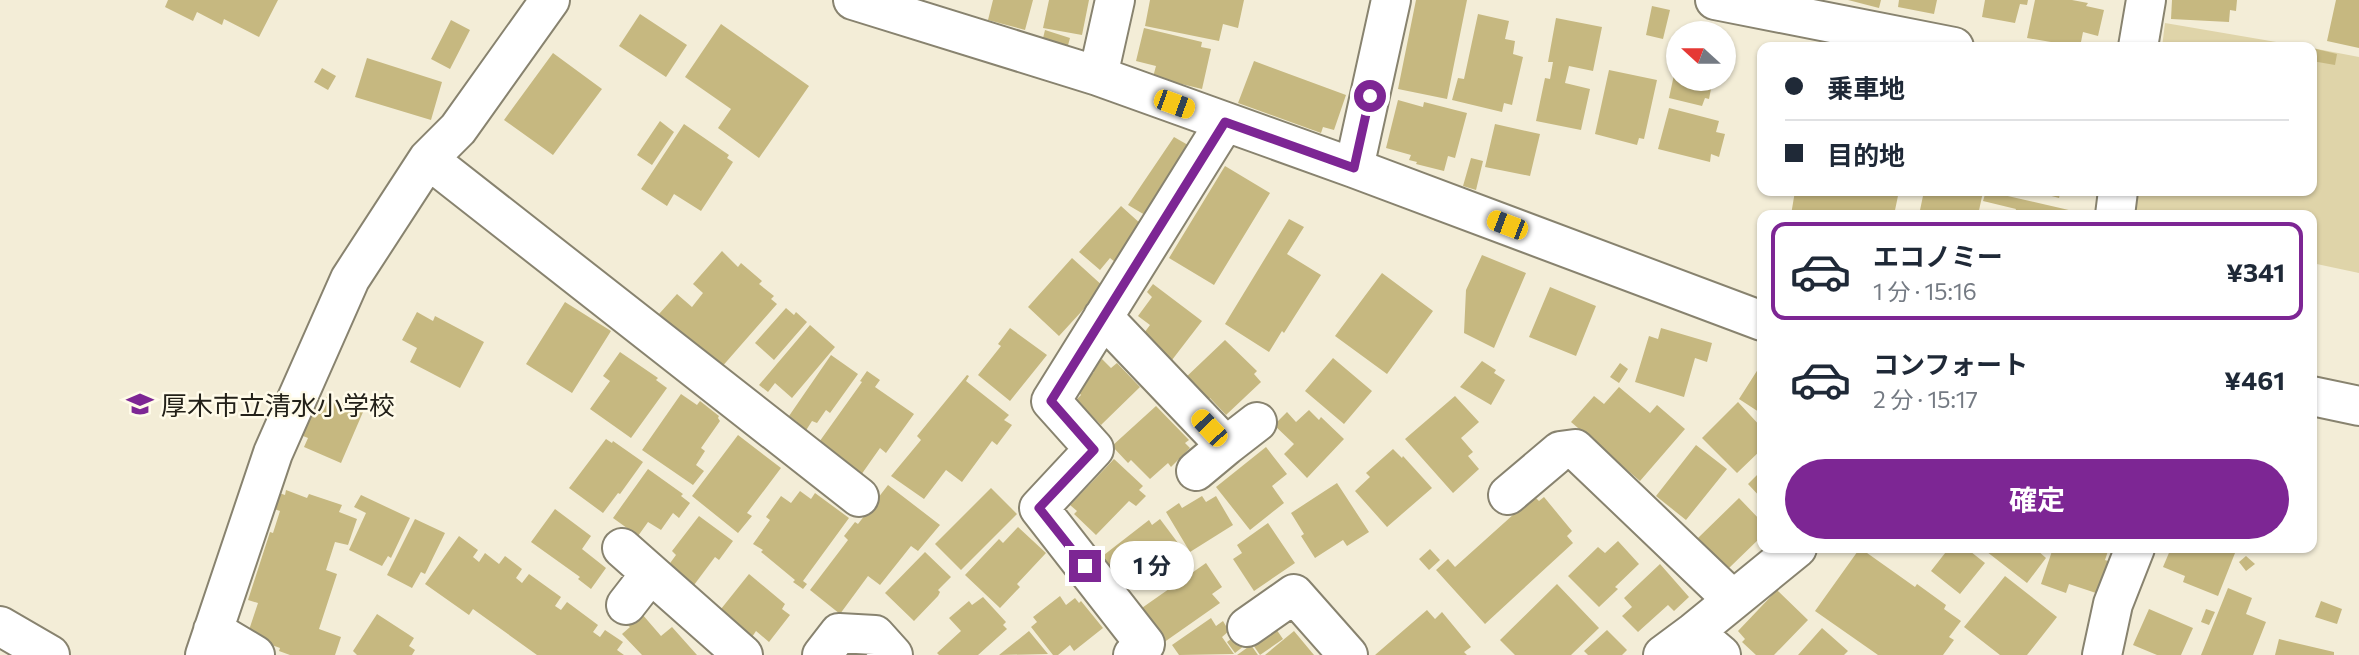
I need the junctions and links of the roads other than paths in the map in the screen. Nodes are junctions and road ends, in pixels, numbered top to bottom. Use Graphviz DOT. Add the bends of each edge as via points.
graph roads {
  1 [pos="550,0"];
  2 [pos="853,0"];
  3 [pos="1115,0"];
  4 [pos="1391,0"];
  5 [pos="1714,0"];
  6 [pos="2146,0"];
  7 [pos="1928,42"];
  8 [pos="2139,42"];
  9 [pos="1098,76"];
  10 [pos="1225,122"];
  11 [pos="428,159"];
  12 [pos="1354,168"];
  13 [pos="1103,317"];
  14 [pos="1757,319"];
  15 [pos="2317,397"];
  16 [pos="2359,406"];
  17 [pos="1257,422"];
  18 [pos="1226,446"];
  19 [pos="1196,471"];
  20 [pos="1508,495"];
  21 [pos="859,497"];
  22 [pos="622,548"];
  23 [pos="1791,553"];
  24 [pos="2133,553"];
  25 [pos="650,574"];
  26 [pos="1733,600"];
  27 [pos="626,605"];
  28 [pos="0,625"];
  29 [pos="1247,627"];
  30 [pos="209,643"];
  31 [pos="1708,644"];
  32 [pos="50,655"];
  33 [pos="255,655"];
  34 [pos="743,655"];
  35 [pos="822,655"];
  36 [pos="893,655"];
  37 [pos="1133,655"];
  38 [pos="1348,655"];
  39 [pos="1663,655"];
  40 [pos="2102,655"];
  1 -- 11 [label="street" via="458,129"];
  2 -- 9 [label="street"];
  3 -- 9 [label="street"];
  4 -- 12 [label="street"];
  5 -- 7 [label="street"];
  6 -- 8 [label="street"];
  9 -- 10 [label="street"];
  10 -- 12 [label="street"];
  10 -- 13 [label="street"];
  11 -- 21 [label="street"];
  11 -- 30 [label="street" via="350,279 273,453"];
  12 -- 14 [label="street"];
  13 -- 18 [label="street"];
  13 -- 37 [label="street" via="1051,401 1094,450 1039,508 1146,644"];
  15 -- 16 [label="street"];
  17 -- 18 [label="street"];
  18 -- 19 [label="street"];
  20 -- 26 [label="street" via="1560,451 1575,449"];
  22 -- 25 [label="street"];
  23 -- 26 [label="street"];
  24 -- 40 [label="street" via="2113,604"];
  25 -- 27 [label="street"];
  25 -- 34 [label="street"];
  26 -- 31 [label="street"];
  28 -- 32 [label="street"];
  29 -- 38 [label="street" via="1294,594"];
  30 -- 33 [label="street"];
  31 -- 39 [label="street"];
  35 -- 36 [label="street" via="839,634 876,635"];
}
